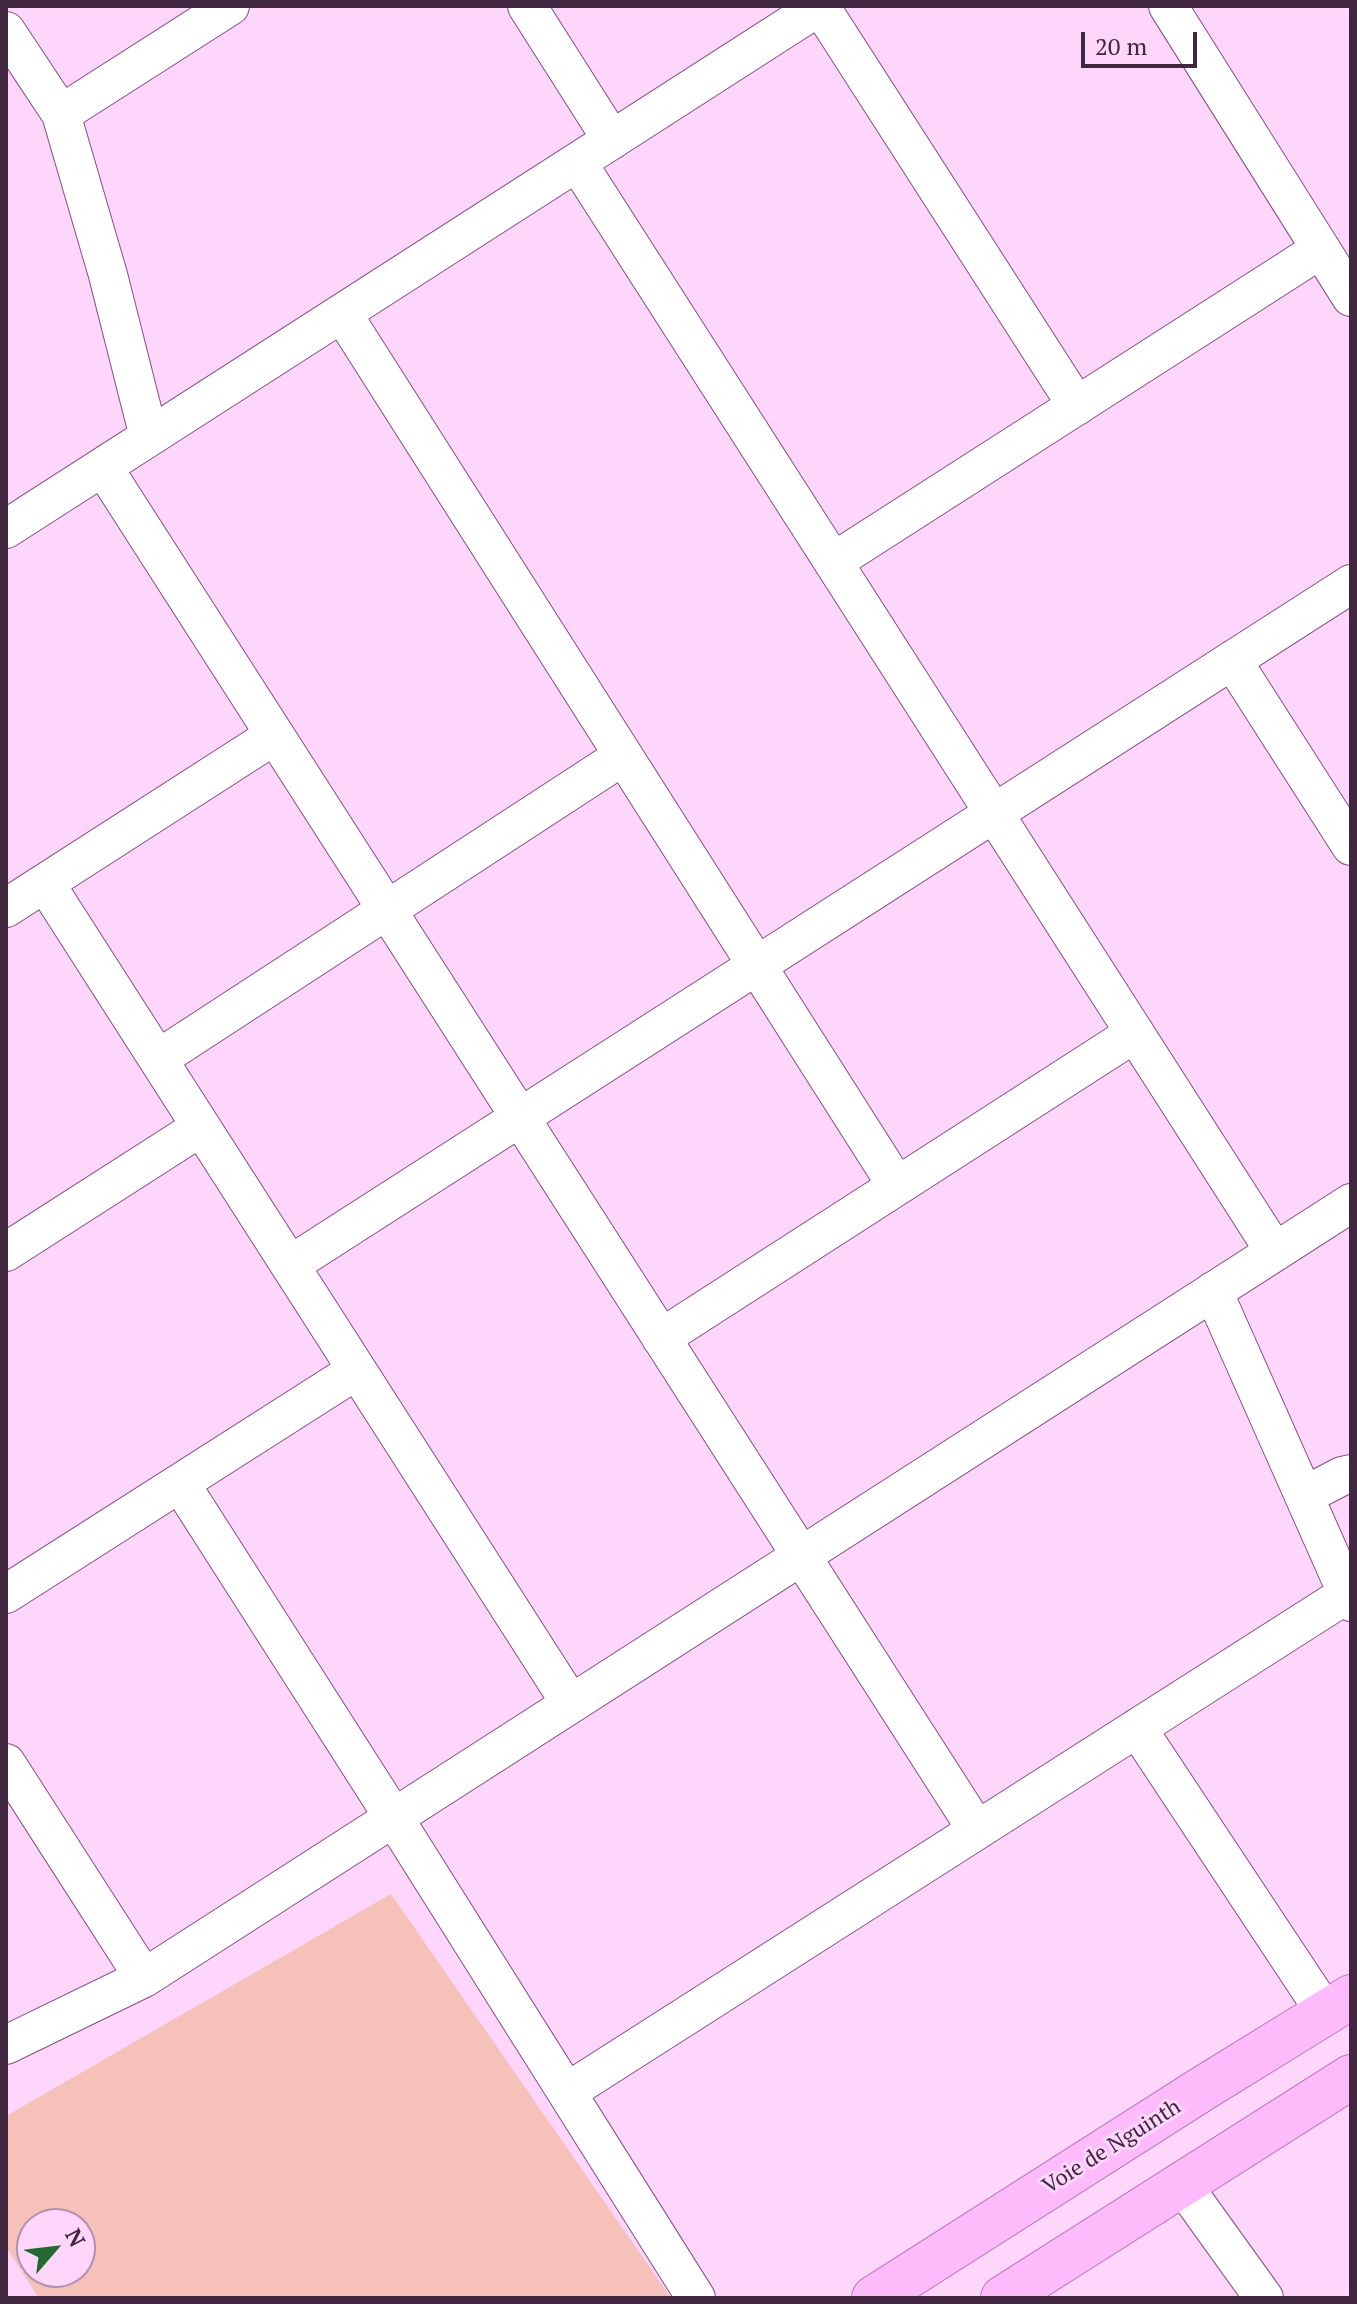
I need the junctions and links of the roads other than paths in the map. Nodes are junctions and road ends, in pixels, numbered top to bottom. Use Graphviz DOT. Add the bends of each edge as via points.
graph roads {
  1 [pos="230,6"];
  2 [pos="527,6"];
  3 [pos="820,6"];
  4 [pos="1168,6"];
  5 [pos="6,31"];
  6 [pos="61,114"];
  7 [pos="612,140"];
  8 [pos="577,162"];
  9 [pos="1321,249"];
  10 [pos="1351,297"];
  11 [pos="342,313"];
  12 [pos="1077,406"];
  13 [pos="149,437"];
  14 [pos="103,467"];
  15 [pos="6,529"];
  16 [pos="833,562"];
  17 [pos="1351,584"];
  18 [pos="1232,660"];
  19 [pos="275,735"];
  20 [pos="623,756"];
  21 [pos="994,813"];
  22 [pos="1351,846"];
  23 [pos="45,883"];
  24 [pos="6,908"];
  25 [pos="387,910"];
  26 [pos="756,966"];
  27 [pos="1135,1033"];
  28 [pos="158,1059"];
  29 [pos="520,1118"];
  30 [pos="201,1127"];
  31 [pos="897,1186"];
  32 [pos="1351,1203"];
  33 [pos="6,1252"];
  34 [pos="1275,1252"];
  35 [pos="290,1265"];
  36 [pos="1213,1291"];
  37 [pos="661,1338"];
  38 [pos="357,1370"];
  39 [pos="1351,1474"];
  40 [pos="180,1483"];
  41 [pos="1304,1496"];
  42 [pos="801,1556"];
  43 [pos="6,1594"];
  44 [pos="1349,1598"];
  45 [pos="571,1704"];
  46 [pos="1137,1728"];
  47 [pos="6,1763"];
  48 [pos="394,1818"];
  49 [pos="977,1830"];
  50 [pos="144,1978"];
  51 [pos="1338,2005"];
  52 [pos="6,2045"];
  53 [pos="1351,2077"];
  54 [pos="567,2092"];
  55 [pos="1182,2184"];
  56 [pos="696,2298"];
  57 [pos="874,2298"];
  58 [pos="1003,2298"];
  59 [pos="1264,2298"];
  1 -- 6 [label="street"];
  2 -- 7 [label="street"];
  3 -- 7 [label="street"];
  3 -- 12 [label="street"];
  4 -- 9 [label="street"];
  5 -- 6 [label="street"];
  6 -- 13 [label="street"];
  7 -- 8 [label="street"];
  8 -- 11 [label="street"];
  8 -- 16 [label="street"];
  9 -- 10 [label="street"];
  9 -- 12 [label="street"];
  11 -- 13 [label="street"];
  11 -- 20 [label="street"];
  12 -- 16 [label="street"];
  13 -- 14 [label="street"];
  14 -- 15 [label="street"];
  14 -- 19 [label="street"];
  16 -- 21 [label="street"];
  17 -- 18 [label="street"];
  18 -- 21 [label="street"];
  18 -- 22 [label="street"];
  19 -- 23 [label="street"];
  19 -- 25 [label="street"];
  20 -- 25 [label="street"];
  20 -- 26 [label="street"];
  21 -- 26 [label="street"];
  21 -- 27 [label="street"];
  23 -- 24 [label="street"];
  23 -- 28 [label="street"];
  25 -- 28 [label="street"];
  25 -- 29 [label="street"];
  26 -- 29 [label="street"];
  26 -- 31 [label="street"];
  27 -- 31 [label="street"];
  27 -- 34 [label="street"];
  28 -- 30 [label="street"];
  29 -- 35 [label="street"];
  29 -- 37 [label="street"];
  30 -- 33 [label="street"];
  30 -- 35 [label="street"];
  31 -- 37 [label="street"];
  32 -- 34 [label="street"];
  34 -- 36 [label="street"];
  35 -- 38 [label="street"];
  36 -- 41 [label="street"];
  36 -- 42 [label="street"];
  37 -- 42 [label="street"];
  38 -- 40 [label="street"];
  38 -- 45 [label="street"];
  39 -- 41 [label="street"];
  40 -- 43 [label="street"];
  40 -- 48 [label="street"];
  41 -- 44 [label="street"];
  42 -- 45 [label="street"];
  42 -- 49 [label="street"];
  44 -- 46 [label="street"];
  45 -- 48 [label="street"];
  46 -- 49 [label="street"];
  46 -- 51 [label="street"];
  47 -- 50 [label="street"];
  48 -- 50 [label="street"];
  48 -- 54 [label="street"];
  49 -- 54 [label="street"];
  50 -- 52 [label="street"];
  51 -- 57 [label="highway, Voie de Nguinth"];
  53 -- 55 [label="highway"];
  54 -- 56 [label="street"];
  55 -- 58 [label="highway"];
  55 -- 59 [label="street"];
}
